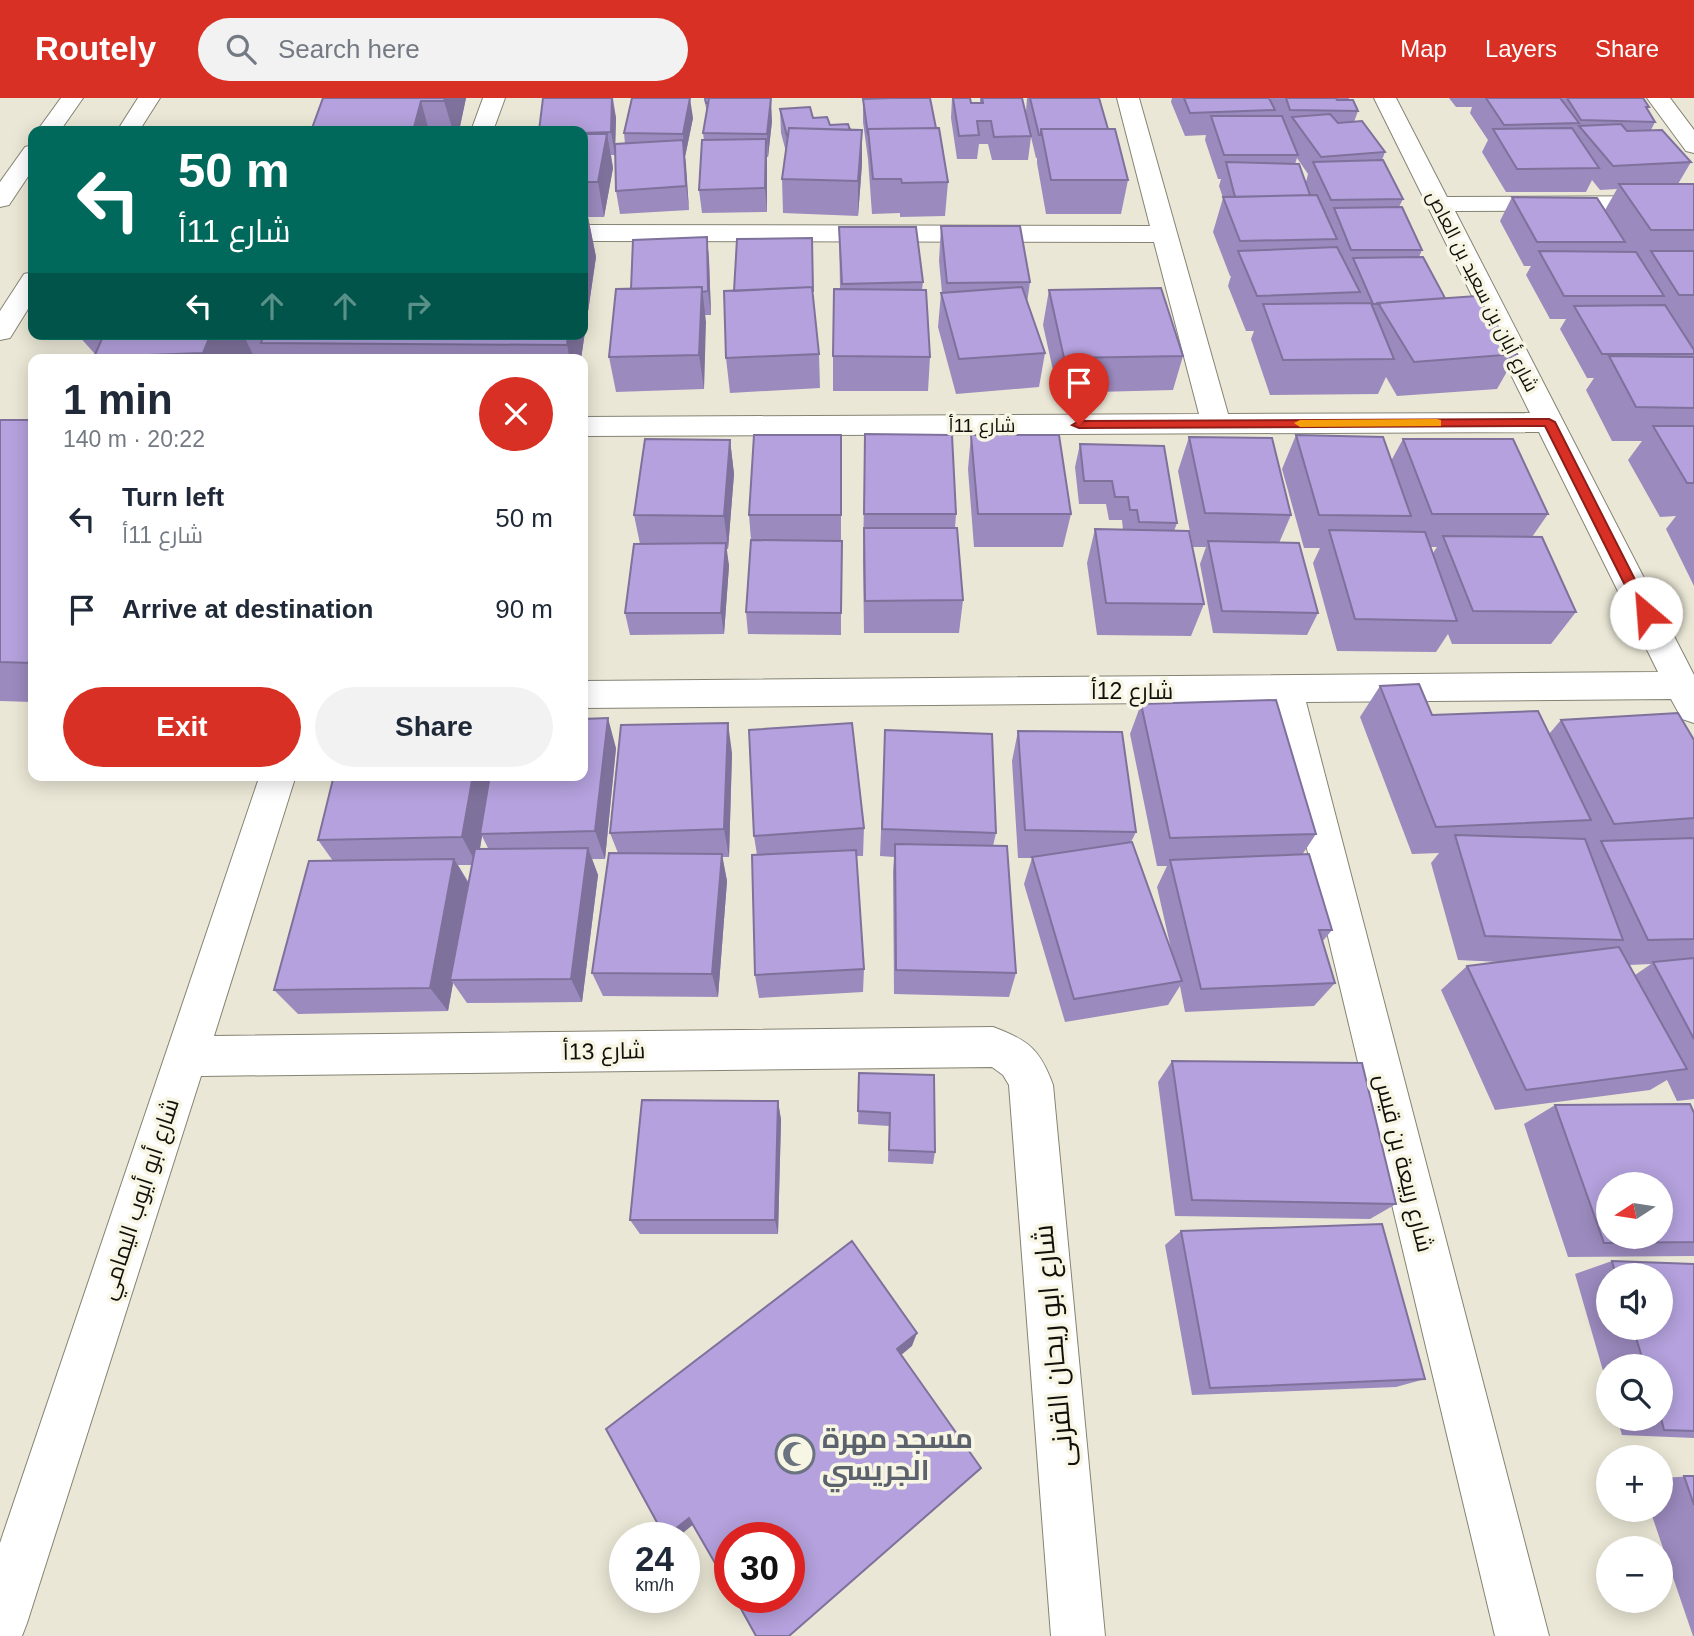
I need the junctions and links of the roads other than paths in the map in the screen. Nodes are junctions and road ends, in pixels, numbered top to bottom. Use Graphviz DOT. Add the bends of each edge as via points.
graph roads {
  1 [pos="72,98"];
  2 [pos="149,98"];
  3 [pos="494,98"];
  4 [pos="1128,98"];
  5 [pos="1385,98"];
  6 [pos="1667,100"];
  7 [pos="52,126"];
  8 [pos="131,126"];
  9 [pos="484,126"];
  10 [pos="1694,146"];
  11 [pos="28,159"];
  12 [pos="0,200"];
  13 [pos="1694,203"];
  14 [pos="1439,204"];
  15 [pos="588,233"];
  16 [pos="1165,234"];
  17 [pos="28,288"];
  18 [pos="0,332"];
  19 [pos="1549,422"];
  20 [pos="1216,424"];
  21 [pos="588,427"];
  22 [pos="1286,690"];
  23 [pos="588,695"];
  24 [pos="1688,697"];
  25 [pos="276,781"];
  26 [pos="186,1056"];
  27 [pos="1018,1060"];
  28 [pos="0,1623"];
  29 [pos="1078,1636"];
  30 [pos="1522,1636"];
  1 -- 7 [label="street"];
  2 -- 8 [label="street"];
  3 -- 9 [label="street"];
  4 -- 16 [label="street"];
  5 -- 14 [label="street, شارع أبان بن سعيد بن العاص"];
  6 -- 10 [label="street"];
  11 -- 12 [label="street"];
  13 -- 14 [label="street"];
  14 -- 19 [label="street, شارع أبان بن سعيد بن العاص"];
  15 -- 16 [label="street"];
  16 -- 20 [label="street"];
  17 -- 18 [label="street"];
  19 -- 20 [label="street, شارع 11أ"];
  19 -- 24 [label="street, شارع أبان بن سعيد بن العاص"];
  20 -- 21 [label="street, شارع 11أ"];
  22 -- 23 [label="street, شارع 12أ"];
  22 -- 24 [label="street, شارع 12أ"];
  22 -- 30 [label="street, شارع ربيعة بن قيس"];
  25 -- 26 [label="street, شارع أبو أيوب اليمامي"];
  26 -- 27 [label="street, شارع 13أ" via="993,1047"];
  26 -- 28 [label="street, شارع أبو أيوب اليمامي"];
  27 -- 29 [label="street, شارع ابو ريحان القرنى" via="1031,1085"];
}
